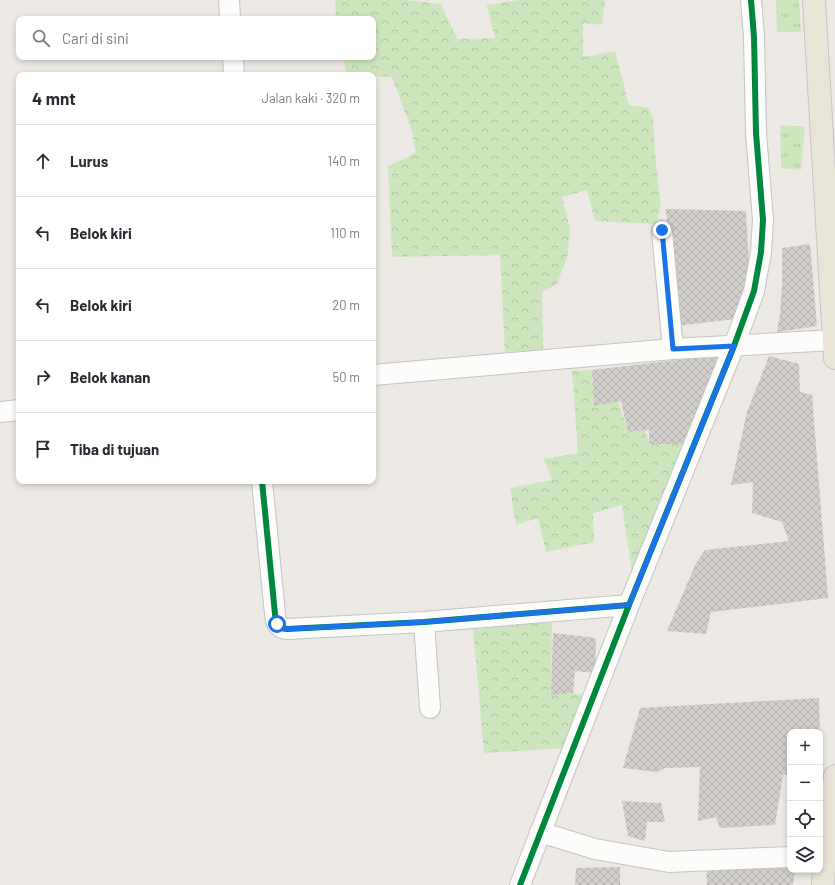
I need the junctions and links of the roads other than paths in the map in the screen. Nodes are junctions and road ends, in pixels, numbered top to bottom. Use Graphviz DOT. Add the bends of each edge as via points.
graph roads {
  1 [pos="229,0"];
  2 [pos="751,0"];
  3 [pos="814,0"];
  4 [pos="230,16"];
  5 [pos="233,60"];
  6 [pos="234,72"];
  7 [pos="662,230"];
  8 [pos="734,346"];
  9 [pos="673,349"];
  10 [pos="834,349"];
  11 [pos="376,375"];
  12 [pos="16,410"];
  13 [pos="0,412"];
  14 [pos="262,484"];
  15 [pos="629,605"];
  16 [pos="424,622"];
  17 [pos="430,708"];
  18 [pos="835,776"];
  19 [pos="549,835"];
  20 [pos="823,856"];
  21 [pos="787,857"];
  22 [pos="823,873"];
  23 [pos="520,885"];
  24 [pos="823,885"];
  1 -- 4 [label="street"];
  2 -- 8 [label="street" via="756,133 763,220 761,252 754,291"];
  3 -- 10 [label="main road"];
  5 -- 6 [label="street"];
  7 -- 9 [label="street"];
  8 -- 9 [label="street"];
  8 -- 10 [label="street"];
  8 -- 15 [label="street"];
  9 -- 11 [label="street"];
  12 -- 13 [label="street"];
  14 -- 16 [label="street" via="278,626 287,629"];
  15 -- 16 [label="street"];
  15 -- 19 [label="street"];
  16 -- 17 [label="street"];
  18 -- 20 [label="main road"];
  19 -- 21 [label="street" via="595,849 670,862"];
  19 -- 23 [label="street"];
  22 -- 24 [label="main road"];
}
